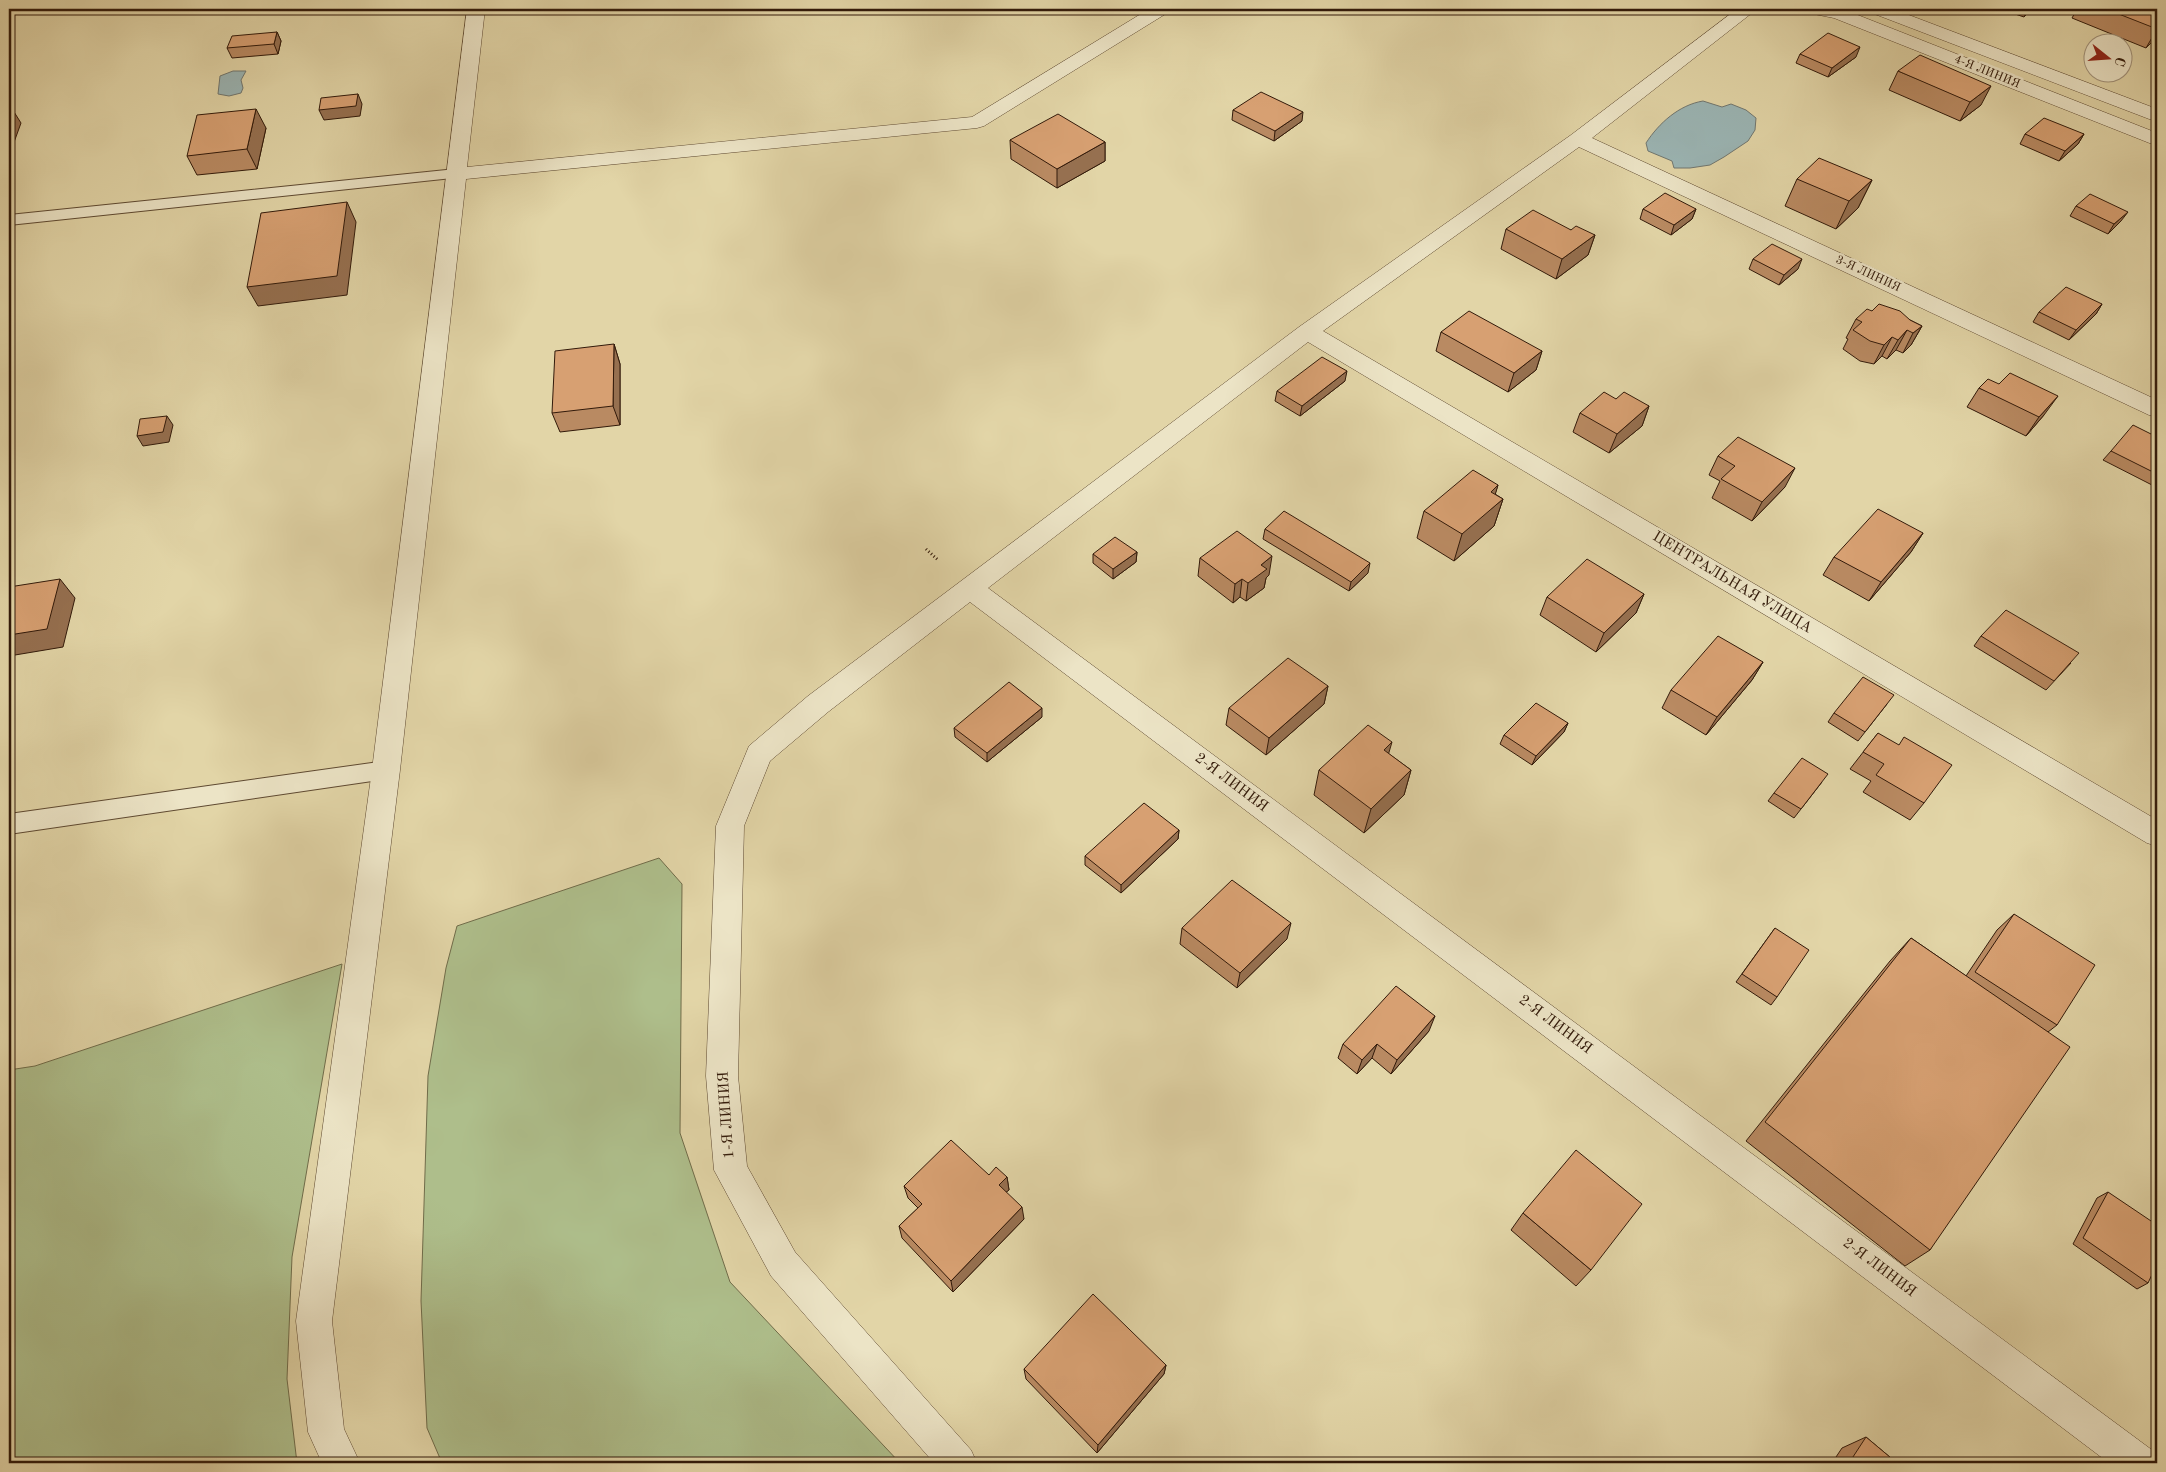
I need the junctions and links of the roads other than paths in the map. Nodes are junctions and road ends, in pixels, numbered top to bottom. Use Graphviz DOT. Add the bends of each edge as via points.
graph roads {
  1 [pos="476,9"];
  2 [pos="1162,9"];
  3 [pos="1748,9"];
  4 [pos="1815,9"];
  5 [pos="1878,9"];
  6 [pos="2157,116"];
  7 [pos="1578,139"];
  8 [pos="2157,140"];
  9 [pos="456,174"];
  10 [pos="9,220"];
  11 [pos="1307,332"];
  12 [pos="2157,409"];
  13 [pos="970,588"];
  14 [pos="386,770"];
  15 [pos="9,824"];
  16 [pos="2157,834"];
  17 [pos="341,1463"];
  18 [pos="958,1463"];
  19 [pos="2139,1463"];
  1 -- 9 [label="street"];
  2 -- 9 [label="street" via="977,122"];
  3 -- 7 [label="street"];
  4 -- 8 [label="street, 4-Я ЛИНИЯ" via="1839,14"];
  5 -- 6 [label="street"];
  7 -- 11 [label="street"];
  7 -- 12 [label="street, 3-Я ЛИНИЯ"];
  9 -- 10 [label="lane"];
  9 -- 14 [label="street"];
  11 -- 13 [label="street"];
  11 -- 16 [label="street, ЦЕНТРАЛЬНАЯ УЛИЦА"];
  13 -- 18 [label="street, 1-Я ЛИНИЯ" via="818,704 759,754 730,826 722,1076 731,1170 782,1264"];
  13 -- 19 [label="street, 2-Я ЛИНИЯ"];
  14 -- 15 [label="lane"];
  14 -- 17 [label="street" via="314,1321 326,1432"];
}
